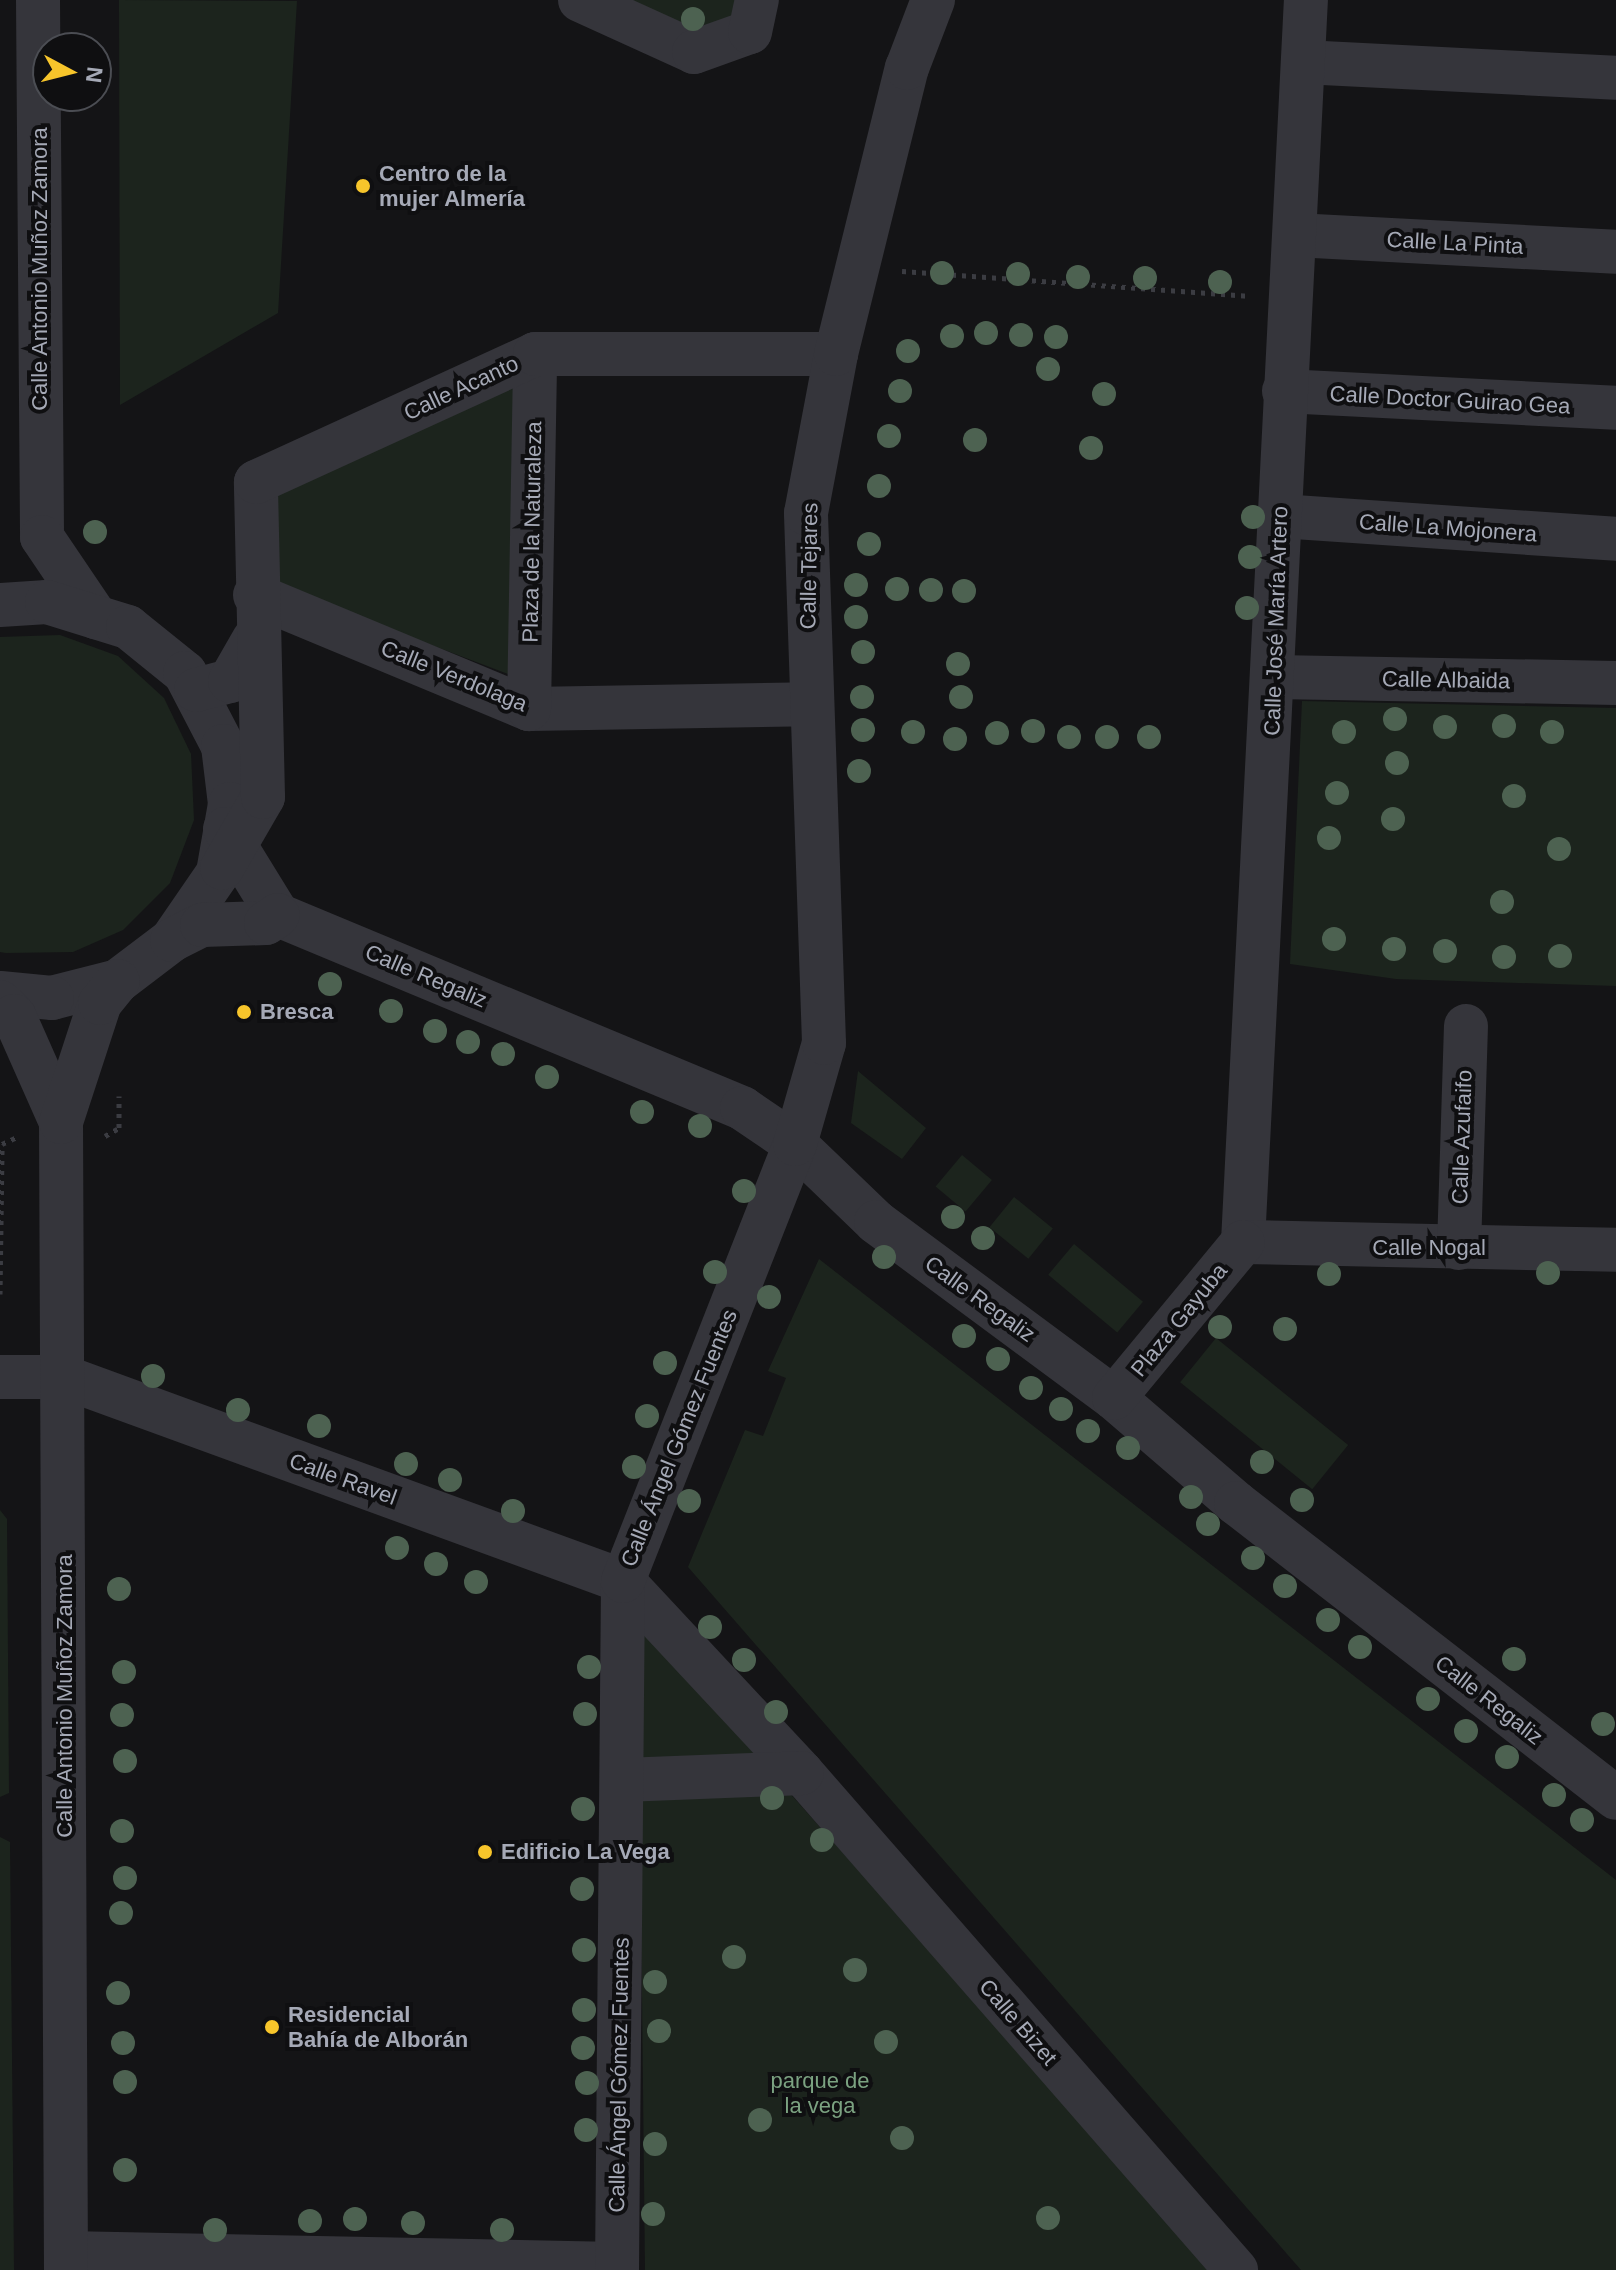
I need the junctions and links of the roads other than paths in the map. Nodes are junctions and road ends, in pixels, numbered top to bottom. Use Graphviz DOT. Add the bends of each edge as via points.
graph roads {
  1 [pos="38,0"];
  2 [pos="580,0"];
  3 [pos="757,0"];
  4 [pos="933,0"];
  5 [pos="1306,0"];
  6 [pos="1303,62"];
  7 [pos="1616,78"];
  8 [pos="1295,235"];
  9 [pos="1616,252"];
  10 [pos="535,354"];
  11 [pos="836,354"];
  12 [pos="1284,391"];
  13 [pos="1616,408"];
  14 [pos="1280,516"];
  15 [pos="42,537"];
  16 [pos="1616,539"];
  17 [pos="255,595"];
  18 [pos="0,599"];
  19 [pos="0,605"];
  20 [pos="96,617"];
  21 [pos="254,639"];
  22 [pos="1275,677"];
  23 [pos="1616,683"];
  24 [pos="196,690"];
  25 [pos="808,704"];
  26 [pos="529,709"];
  27 [pos="227,850"];
  28 [pos="278,915"];
  29 [pos="172,940"];
  30 [pos="118,981"];
  31 [pos="0,993"];
  32 [pos="0,1002"];
  33 [pos="1466,1026"];
  34 [pos="61,1122"];
  35 [pos="795,1144"];
  36 [pos="1243,1242"];
  37 [pos="1459,1248"];
  38 [pos="1616,1250"];
  39 [pos="0,1377"];
  40 [pos="64,1377"];
  41 [pos="1114,1398"];
  42 [pos="623,1581"];
  43 [pos="802,1773"];
  44 [pos="623,1780"];
  45 [pos="1616,1798"];
  46 [pos="66,2261"];
  47 [pos="617,2267"];
  48 [pos="1236,2270"];
  1 -- 15 [label="street, Calle Antonio Muñoz Zamora"];
  2 -- 3 [label="street" via="694,52 750,32"];
  4 -- 11 [label="street, Calle Tejares" via="907,68"];
  5 -- 6 [label="street, Calle José María Artero"];
  6 -- 7 [label="street"];
  6 -- 8 [label="street, Calle José María Artero"];
  8 -- 9 [label="street, Calle La Pinta"];
  8 -- 12 [label="street, Calle José María Artero"];
  10 -- 11 [label="street, Calle Acanto"];
  10 -- 17 [label="street, Calle Acanto" via="256,482"];
  10 -- 26 [label="street, Plaza de la Naturaleza"];
  11 -- 25 [label="street, Calle Tejares" via="806,513"];
  12 -- 13 [label="street, Calle Doctor Guirao Gea"];
  12 -- 14 [label="street, Calle José María Artero"];
  14 -- 16 [label="street, Calle La Mojonera"];
  14 -- 22 [label="street, Calle José María Artero"];
  15 -- 18 [label="street"];
  15 -- 20 [label="street"];
  17 -- 21 [label="street, Calle Acanto"];
  17 -- 26 [label="street, Calle Verdolaga"];
  19 -- 20 [label="street" via="47,602"];
  20 -- 24 [label="street" via="128,627"];
  21 -- 24 [label="street, Calle Acanto" via="230,681"];
  21 -- 27 [label="street, Calle Acanto" via="264,669 263,797"];
  22 -- 23 [label="street, Calle Albaida"];
  22 -- 36 [label="street, Calle José María Artero"];
  24 -- 27 [label="street" via="223,746 230,804"];
  25 -- 26 [label="street, Calle Verdolaga"];
  25 -- 35 [label="street, Calle Tejares" via="824,1043"];
  27 -- 28 [label="street"];
  27 -- 29 [label="street, Calle Acanto"];
  28 -- 29 [label="street" via="266,923 202,925"];
  28 -- 35 [label="street, Calle Regaliz" via="742,1108"];
  29 -- 30 [label="street"];
  30 -- 31 [label="street" via="52,998"];
  30 -- 34 [label="street, Calle Antonio Muñoz Zamora" via="100,1003"];
  32 -- 34 [label="street, Calle Antonio Muñoz Zamora" via="14,1016"];
  33 -- 37 [label="street, Calle Azufaifo"];
  34 -- 40 [label="street, Calle Antonio Muñoz Zamora"];
  35 -- 41 [label="street, Calle Regaliz" via="876,1222"];
  35 -- 42 [label="street, Calle Ángel Gómez Fuentes"];
  36 -- 37 [label="street, Calle Nogal"];
  36 -- 41 [label="street, Plaza Gayuba"];
  37 -- 38 [label="street, Calle Nogal"];
  39 -- 40 [label="street"];
  40 -- 42 [label="street, Calle Ravel"];
  40 -- 46 [label="street, Calle Antonio Muñoz Zamora"];
  41 -- 45 [label="street, Calle Regaliz" via="1236,1503"];
  42 -- 43 [label="street, Calle Bizet"];
  42 -- 44 [label="street, Calle Ángel Gómez Fuentes"];
  43 -- 44 [label="street"];
  43 -- 48 [label="street, Calle Bizet"];
  44 -- 47 [label="street, Calle Ángel Gómez Fuentes"];
  46 -- 47 [label="street"];
}
